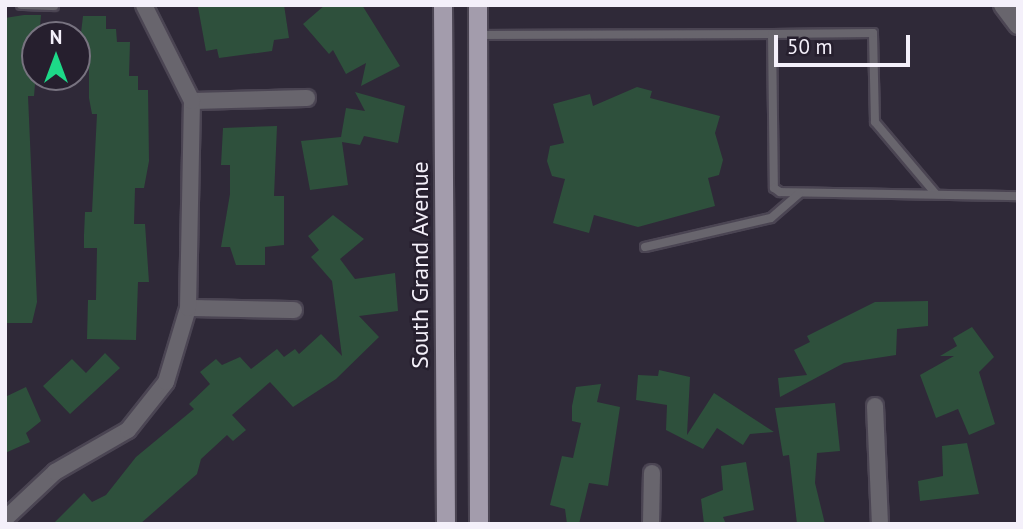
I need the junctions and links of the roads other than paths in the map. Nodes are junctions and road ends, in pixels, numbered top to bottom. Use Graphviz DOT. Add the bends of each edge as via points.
graph roads {
  1 [pos="21,5"];
  2 [pos="144,5"];
  3 [pos="443,5"];
  4 [pos="478,5"];
  5 [pos="1003,5"];
  6 [pos="54,6"];
  7 [pos="1018,26"];
  8 [pos="772,34"];
  9 [pos="478,35"];
  10 [pos="307,98"];
  11 [pos="192,101"];
  12 [pos="935,193"];
  13 [pos="799,194"];
  14 [pos="1018,197"];
  15 [pos="645,247"];
  16 [pos="188,308"];
  17 [pos="294,310"];
  18 [pos="875,406"];
  19 [pos="652,473"];
  20 [pos="5,519"];
  21 [pos="446,524"];
  22 [pos="479,524"];
  23 [pos="651,524"];
  24 [pos="880,524"];
  1 -- 6 [label="lane"];
  2 -- 11 [label="street"];
  3 -- 21 [label="main road, South Grand Avenue"];
  4 -- 9 [label="main road"];
  5 -- 7 [label="street"];
  8 -- 9 [label="lane"];
  8 -- 12 [label="lane" via="873,33 875,122"];
  8 -- 13 [label="lane" via="774,188"];
  9 -- 22 [label="main road"];
  10 -- 11 [label="street"];
  11 -- 16 [label="street"];
  12 -- 13 [label="lane"];
  12 -- 14 [label="lane"];
  13 -- 15 [label="lane" via="771,218"];
  16 -- 17 [label="street"];
  16 -- 20 [label="street" via="166,382 128,430 55,472"];
  18 -- 24 [label="street"];
  19 -- 23 [label="street"];
}
